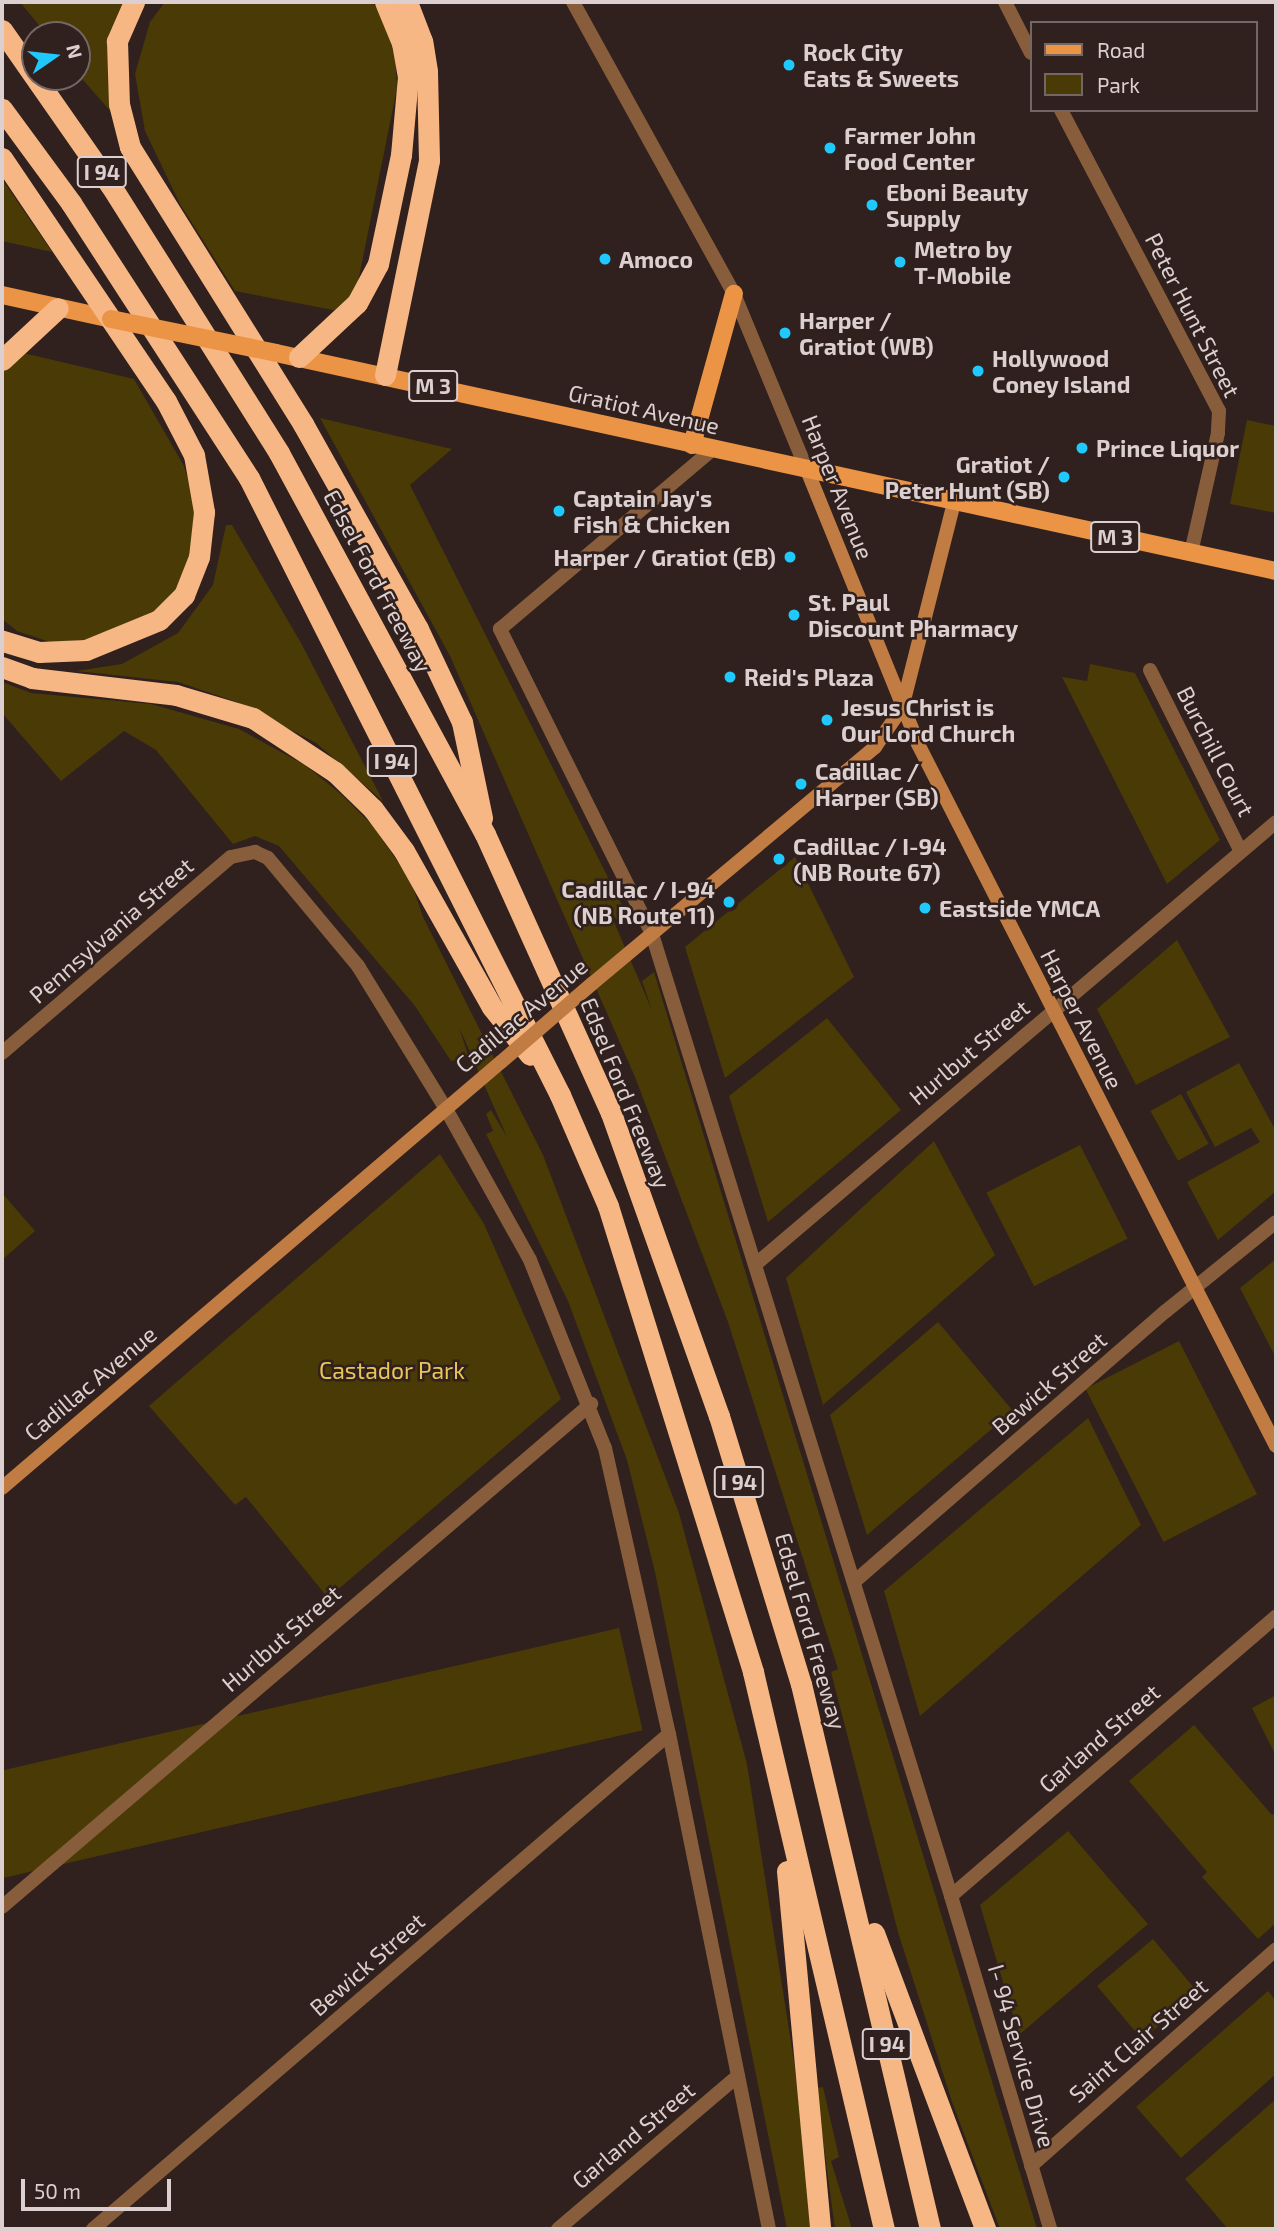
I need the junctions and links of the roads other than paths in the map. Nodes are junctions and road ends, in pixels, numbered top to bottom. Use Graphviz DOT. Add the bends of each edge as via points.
graph roads {
  1 [pos="134,2"];
  2 [pos="385,2"];
  3 [pos="407,2"];
  4 [pos="573,2"];
  5 [pos="1004,2"];
  6 [pos="2,30"];
  7 [pos="1030,51"];
  8 [pos="2,109"];
  9 [pos="1062,112"];
  10 [pos="2,158"];
  11 [pos="734,294"];
  12 [pos="2,295"];
  13 [pos="68,310"];
  14 [pos="299,357"];
  15 [pos="2,360"];
  16 [pos="386,375"];
  17 [pos="692,445"];
  18 [pos="713,449"];
  19 [pos="807,470"];
  20 [pos="954,503"];
  21 [pos="1191,553"];
  22 [pos="1276,571"];
  23 [pos="2,641"];
  24 [pos="2,667"];
  25 [pos="1150,670"];
  26 [pos="902,708"];
  27 [pos="1276,822"];
  28 [pos="485,834"];
  29 [pos="1241,852"];
  30 [pos="652,934"];
  31 [pos="1052,1012"];
  32 [pos="2,1054"];
  33 [pos="560,1095"];
  34 [pos="446,1110"];
  35 [pos="1276,1222"];
  36 [pos="756,1264"];
  37 [pos="1195,1289"];
  38 [pos="591,1404"];
  39 [pos="1276,1446"];
  40 [pos="2,1488"];
  41 [pos="854,1582"];
  42 [pos="1276,1616"];
  43 [pos="669,1734"];
  44 [pos="782,1802"];
  45 [pos="846,1858"];
  46 [pos="951,1896"];
  47 [pos="2,1907"];
  48 [pos="1276,1949"];
  49 [pos="738,2076"];
  50 [pos="1031,2166"];
  51 [pos="93,2229"];
  52 [pos="558,2229"];
  53 [pos="769,2229"];
  54 [pos="820,2229"];
  55 [pos="884,2229"];
  56 [pos="930,2229"];
  57 [pos="985,2229"];
  58 [pos="1050,2229"];
  1 -- 28 [label="highway" via="117,41 118,104 130,146 303,424 418,629 462,722"];
  2 -- 14 [label="highway" via="402,43 408,78 401,155 377,264 357,303"];
  3 -- 16 [label="highway" via="422,41 427,71 429,160"];
  4 -- 11 [label="street, Harper Avenue"];
  5 -- 7 [label="street"];
  6 -- 28 [label="highway, Edsel Ford Freeway / I 94" via="111,186 232,374 345,571"];
  8 -- 33 [label="highway, I 94" via="71,203 249,478"];
  9 -- 21 [label="street, Peter Hunt Street" via="1219,411"];
  10 -- 23 [label="highway" via="166,401 194,454 204,512 199,558 189,583 184,595 159,620 86,650 39,652"];
  11 -- 17 [label="main road"];
  11 -- 19 [label="street, Harper Avenue"];
  12 -- 13 [label="main road, Gratiot Avenue / M 3"];
  13 -- 14 [label="main road, Gratiot Avenue / M 3, bridge"];
  13 -- 15 [label="highway"];
  14 -- 16 [label="main road, Gratiot Avenue / M 3"];
  16 -- 17 [label="main road, Gratiot Avenue / M 3"];
  17 -- 18 [label="main road, Gratiot Avenue / M 3"];
  18 -- 19 [label="main road, Gratiot Avenue / M 3"];
  18 -- 30 [label="street" via="500,629"];
  19 -- 20 [label="main road, Gratiot Avenue / M 3"];
  19 -- 26 [label="main road, Harper Avenue"];
  20 -- 21 [label="main road, Gratiot Avenue / M 3"];
  20 -- 26 [label="main road, Cadillac Avenue"];
  21 -- 22 [label="main road, Gratiot Avenue / M 3"];
  24 -- 33 [label="highway" via="32,678 176,695 253,718 335,772 373,809 404,851 492,1007"];
  25 -- 29 [label="street, Burchill Court"];
  26 -- 30 [label="main road, Cadillac Avenue" via="875,747"];
  26 -- 31 [label="main road, Harper Avenue"];
  27 -- 29 [label="street, Hurlbut Street"];
  28 -- 45 [label="highway, Edsel Ford Freeway / I 94" via="611,1113 693,1339 801,1684"];
  29 -- 31 [label="street, Hurlbut Street"];
  30 -- 34 [label="main road, Cadillac Avenue, bridge"];
  30 -- 36 [label="street"];
  31 -- 36 [label="street, Hurlbut Street"];
  31 -- 37 [label="main road, Harper Avenue"];
  32 -- 34 [label="street, Pennsylvania Street" via="231,857 255,852 268,858 358,966"];
  33 -- 44 [label="highway, I 94" via="608,1206 673,1405 753,1672"];
  34 -- 38 [label="street" via="530,1260"];
  34 -- 40 [label="main road, Cadillac Avenue"];
  35 -- 37 [label="street, Bewick Street"];
  36 -- 41 [label="street"];
  37 -- 39 [label="main road, Harper Avenue"];
  37 -- 41 [label="street, Bewick Street"];
  38 -- 43 [label="street" via="618,1494"];
  38 -- 47 [label="street, Hurlbut Street"];
  41 -- 46 [label="street"];
  42 -- 46 [label="street, Garland Street"];
  43 -- 49 [label="street"];
  43 -- 51 [label="street, Bewick Street"];
  44 -- 54 [label="highway"];
  44 -- 55 [label="highway, I 94"];
  45 -- 56 [label="highway, Edsel Ford Freeway / I 94"];
  45 -- 57 [label="highway"];
  46 -- 50 [label="street, I- 94 Service Drive"];
  48 -- 50 [label="street, Saint Clair Street"];
  49 -- 52 [label="street, Garland Street"];
  49 -- 53 [label="street"];
  50 -- 58 [label="street, I- 94 Service Drive"];
}
